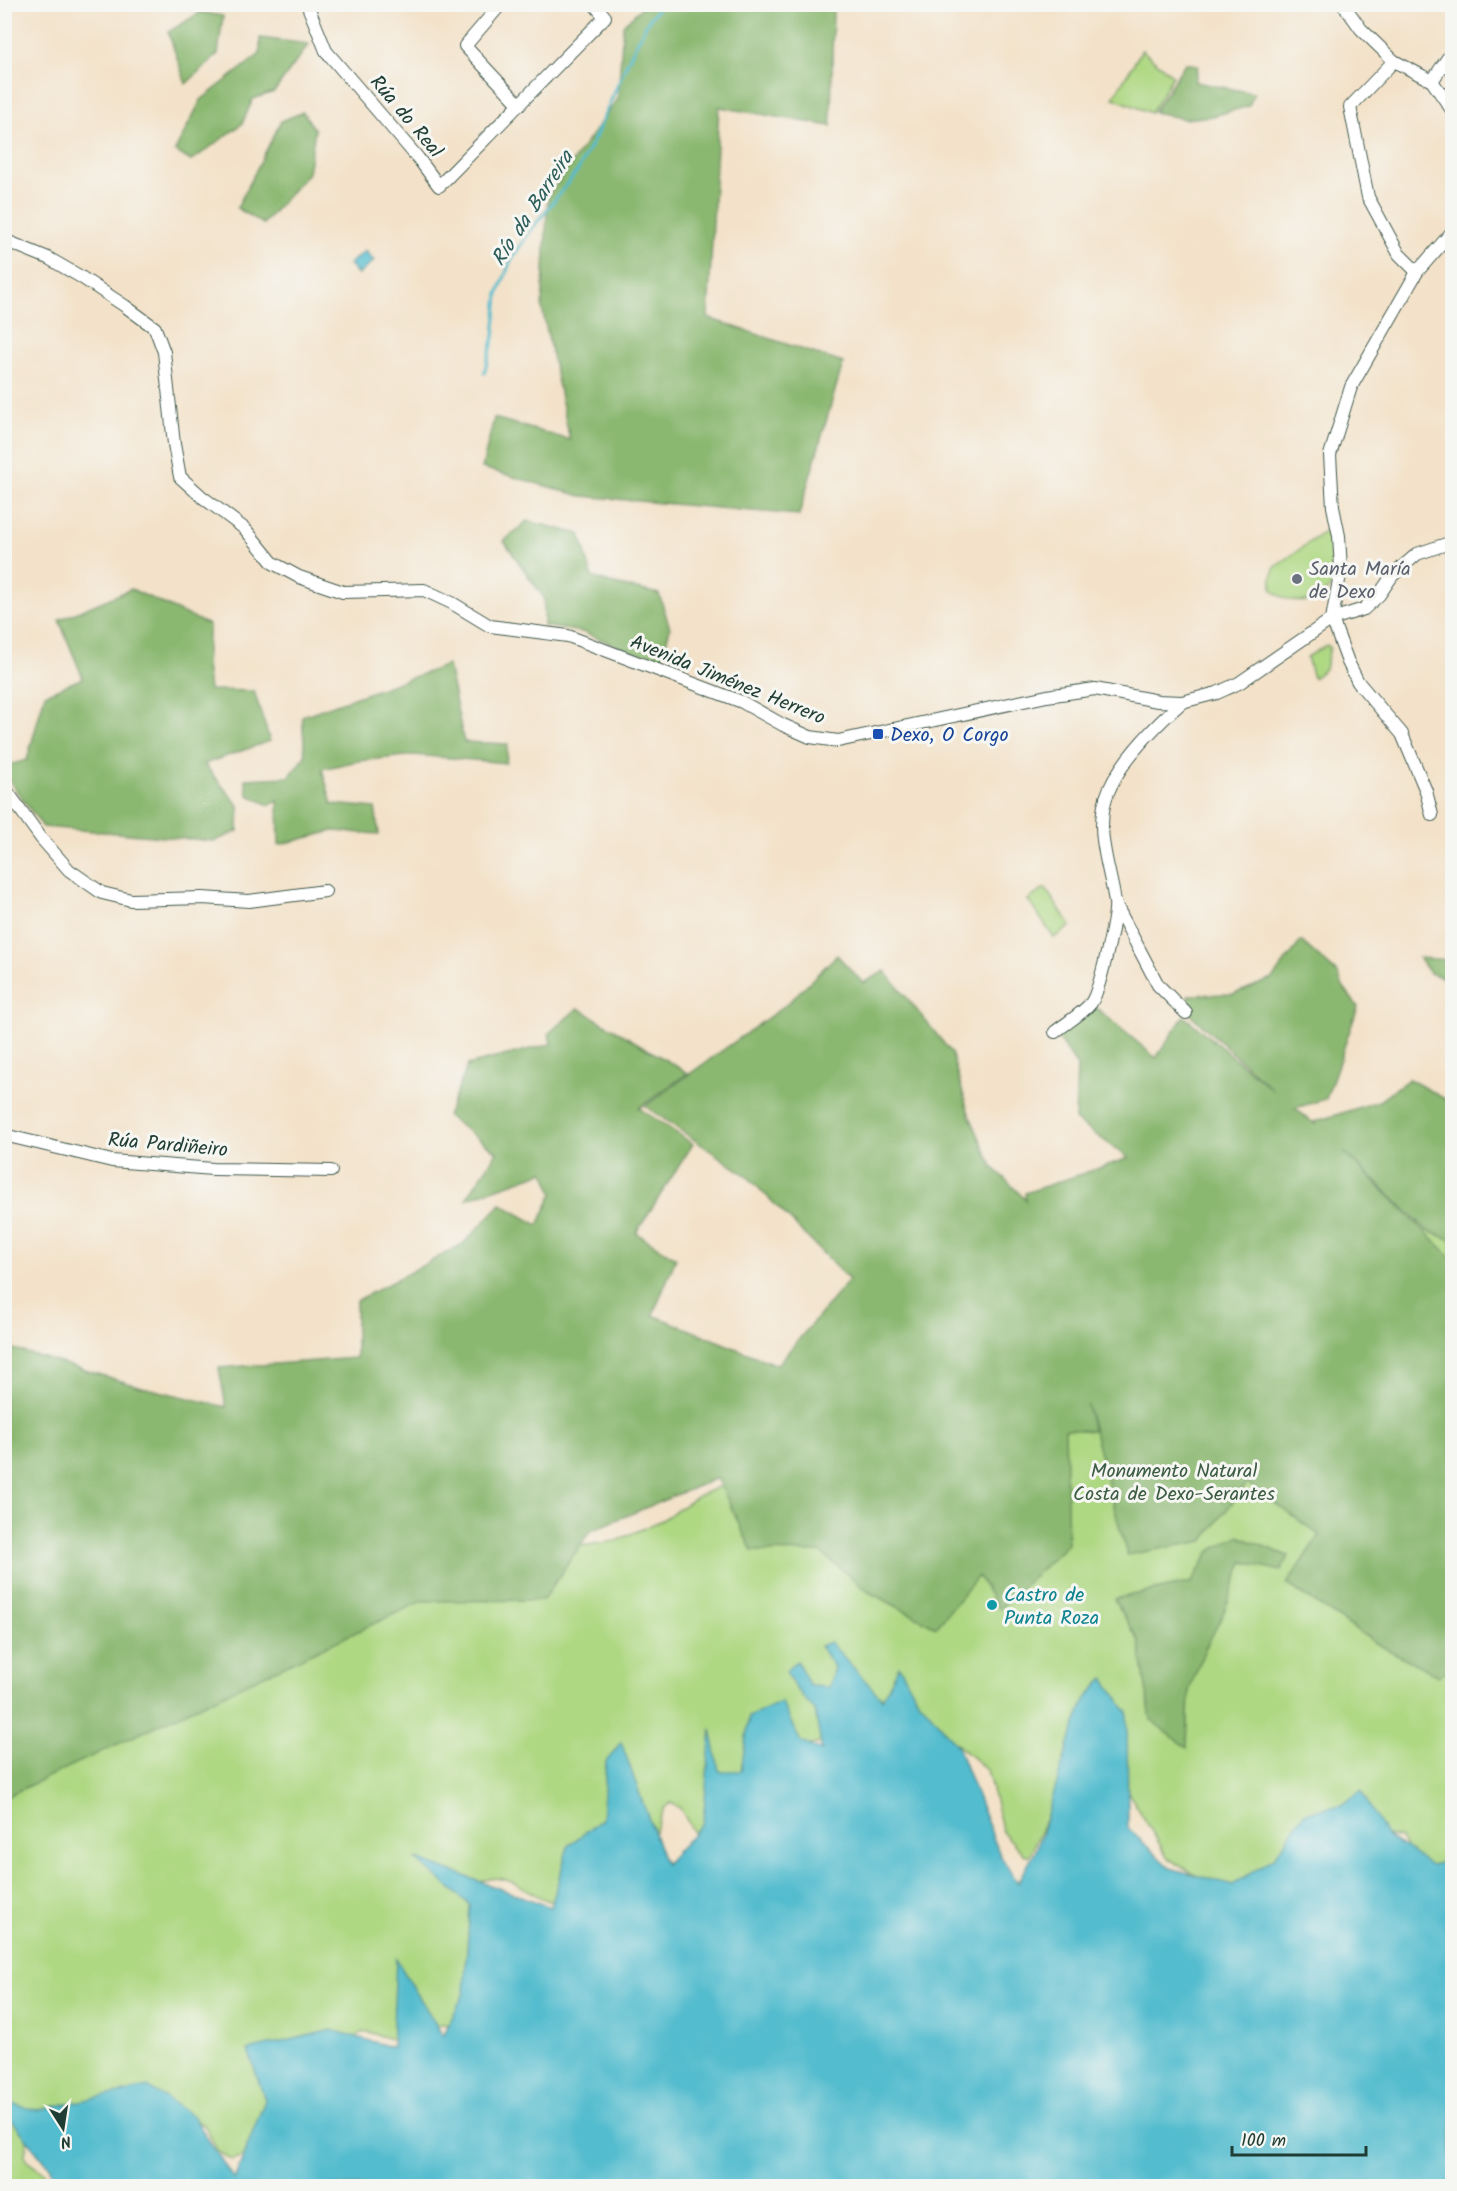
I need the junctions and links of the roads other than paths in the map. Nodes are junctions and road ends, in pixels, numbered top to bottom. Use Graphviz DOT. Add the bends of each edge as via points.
graph roads {
  1 [pos="307,4"];
  2 [pos="501,4"];
  3 [pos="594,4"];
  4 [pos="1343,4"];
  5 [pos="1452,52"];
  6 [pos="1394,61"];
  7 [pos="1432,81"];
  8 [pos="520,105"];
  9 [pos="1452,110"];
  10 [pos="1452,232"];
  11 [pos="4,240"];
  12 [pos="1416,272"];
  13 [pos="1452,542"];
  14 [pos="1332,619"];
  15 [pos="1182,702"];
  16 [pos="4,787"];
  17 [pos="1432,815"];
  18 [pos="325,891"];
  19 [pos="1116,905"];
  20 [pos="1186,1013"];
  21 [pos="1055,1032"];
  22 [pos="4,1135"];
  23 [pos="331,1171"];
  1 -- 8 [label="street, Rúa do Real" via="326,51 439,186"];
  2 -- 8 [label="street" via="465,46"];
  3 -- 8 [label="street, Rúa do Real" via="605,17"];
  4 -- 6 [label="street" via="1361,29"];
  5 -- 7 [label="street"];
  6 -- 7 [label="street"];
  6 -- 12 [label="street" via="1350,107 1368,197 1399,254"];
  7 -- 9 [label="street"];
  10 -- 12 [label="street"];
  11 -- 15 [label="street, Avenida Jiménez Herrero" via="81,277 155,328 164,352 180,477 244,530 273,562 299,577 343,592 424,590 490,626 568,636 742,702 810,737 838,741 1095,689"];
  12 -- 14 [label="street" via="1351,387 1330,454 1341,569"];
  13 -- 14 [label="street, Avenida Jiménez Herrero" via="1417,554 1364,609"];
  14 -- 15 [label="street, Avenida Jiménez Herrero" via="1239,683"];
  14 -- 17 [label="street" via="1359,682 1402,734"];
  15 -- 19 [label="street" via="1120,771 1106,797 1102,833"];
  16 -- 18 [label="street" via="69,870 102,893 131,900 249,901"];
  19 -- 20 [label="street" via="1158,985"];
  19 -- 21 [label="street" via="1092,1002"];
  22 -- 23 [label="street, Rúa Pardiñeiro" via="112,1161 213,1169"];
}
